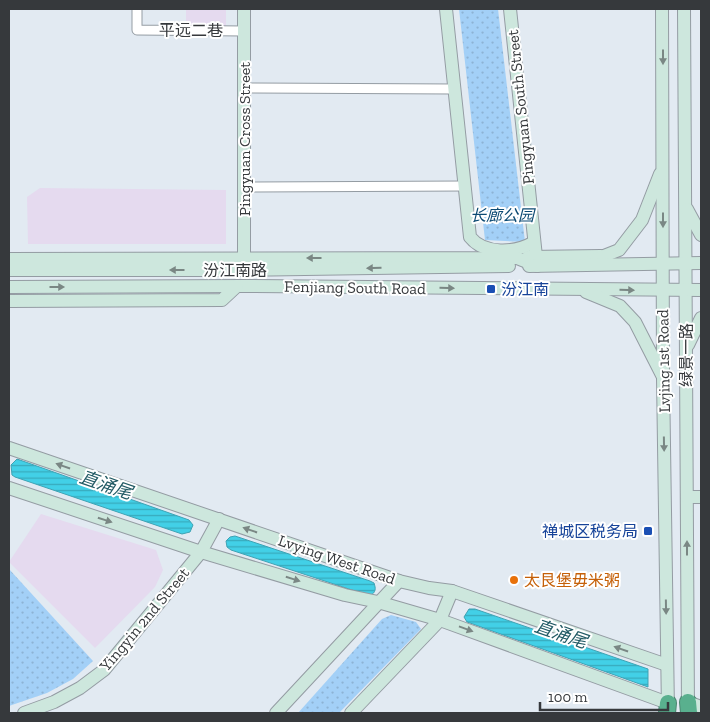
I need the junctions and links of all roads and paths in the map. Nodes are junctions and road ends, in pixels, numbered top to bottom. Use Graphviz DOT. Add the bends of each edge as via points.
graph roads {
  1 [pos="136,9"];
  2 [pos="244,9"];
  3 [pos="446,9"];
  4 [pos="510,9"];
  5 [pos="662,9"];
  6 [pos="684,9"];
  7 [pos="244,30"];
  8 [pos="244,88"];
  9 [pos="454,89"];
  10 [pos="663,167"];
  11 [pos="464,186"];
  12 [pos="244,187"];
  13 [pos="686,208"];
  14 [pos="701,235"];
  15 [pos="470,237"];
  16 [pos="534,242"];
  17 [pos="606,256"];
  18 [pos="472,258"];
  19 [pos="9,259"];
  20 [pos="536,261"];
  21 [pos="663,263"];
  22 [pos="686,263"];
  23 [pos="701,263"];
  24 [pos="114,264"];
  25 [pos="244,264"];
  26 [pos="580,266"];
  27 [pos="9,270"];
  28 [pos="193,286"];
  29 [pos="237,286"];
  30 [pos="9,287"];
  31 [pos="579,290"];
  32 [pos="663,290"];
  33 [pos="686,290"];
  34 [pos="701,290"];
  35 [pos="193,300"];
  36 [pos="9,301"];
  37 [pos="701,318"];
  38 [pos="686,347"];
  39 [pos="663,378"];
  40 [pos="9,448"];
  41 [pos="9,488"];
  42 [pos="687,497"];
  43 [pos="701,497"];
  44 [pos="219,519"];
  45 [pos="201,552"];
  46 [pos="399,581"];
  47 [pos="452,591"];
  48 [pos="378,602"];
  49 [pos="440,620"];
  50 [pos="667,665"];
  51 [pos="688,672"];
  52 [pos="701,677"];
  53 [pos="53,709"];
  54 [pos="692,709"];
  55 [pos="667,710"];
  56 [pos="24,713"];
  57 [pos="276,713"];
  58 [pos="351,713"];
  1 -- 7 [label="street, 平远二巷" via="137,30"];
  2 -- 7 [label="main road, Pingyuan Cross Street"];
  3 -- 9 [label="main road"];
  4 -- 16 [label="main road, Pingyuan South Street"];
  5 -- 10 [label="main road, Lvjing 1st Road, one-way"];
  6 -- 13 [label="main road, 绿景一路"];
  7 -- 8 [label="main road, Pingyuan Cross Street"];
  8 -- 9 [label="street"];
  8 -- 12 [label="main road, Pingyuan Cross Street"];
  9 -- 11 [label="main road"];
  10 -- 17 [label="main road" via="642,220 619,250"];
  10 -- 21 [label="main road, Lvjing 1st Road, one-way"];
  11 -- 12 [label="street"];
  11 -- 15 [label="main road"];
  12 -- 25 [label="main road, Pingyuan Cross Street"];
  13 -- 14 [label="main road"];
  13 -- 22 [label="main road, 绿景一路"];
  15 -- 16 [label="main road" via="491,250 516,250"];
  15 -- 18 [label="main road"];
  16 -- 20 [label="main road, Pingyuan South Street"];
  17 -- 20 [label="main road"];
  17 -- 26 [label="main road"];
  18 -- 20 [label="main road"];
  18 -- 25 [label="main road, one-way"];
  19 -- 24 [label="main road"];
  20 -- 25 [label="main road, 汾江南路, one-way"];
  20 -- 26 [label="main road, 汾江南路"];
  21 -- 22 [label="main road, 汾江南路"];
  21 -- 26 [label="main road, 汾江南路"];
  21 -- 32 [label="main road, Lvjing 1st Road"];
  22 -- 23 [label="main road, 汾江南路"];
  22 -- 33 [label="main road, 绿景一路"];
  25 -- 24 [label="main road, one-way"];
  24 -- 27 [label="main road"];
  28 -- 29 [label="main road, Fenjiang South Road"];
  30 -- 28 [label="main road, Fenjiang South Road, one-way"];
  28 -- 35 [label="main road"];
  29 -- 31 [label="main road, Fenjiang South Road, one-way"];
  29 -- 35 [label="main road" via="222,300"];
  31 -- 32 [label="main road, Fenjiang South Road, one-way"];
  31 -- 39 [label="main road" via="620,306 635,322"];
  32 -- 33 [label="main road, Fenjiang South Road"];
  32 -- 39 [label="main road, Lvjing 1st Road"];
  33 -- 34 [label="main road, Fenjiang South Road"];
  33 -- 38 [label="main road, 绿景一路"];
  35 -- 36 [label="main road"];
  37 -- 38 [label="main road"];
  38 -- 42 [label="main road, 绿景一路"];
  39 -- 50 [label="main road, Lvjing 1st Road, one-way"];
  44 -- 40 [label="main road, Lvying West Road, one-way"];
  41 -- 45 [label="main road, Lvying West Road, one-way"];
  42 -- 43 [label="main road"];
  51 -- 42 [label="main road, 绿景一路, one-way"];
  44 -- 45 [label="main road, Yingyin 2nd Street"];
  46 -- 44 [label="main road, Lvying West Road, one-way"];
  45 -- 48 [label="main road, Lvying West Road, one-way" via="344,595"];
  45 -- 53 [label="main road, Yingyin 2nd Street" via="104,670"];
  46 -- 47 [label="main road, Lvying West Road"];
  46 -- 48 [label="main road"];
  47 -- 49 [label="main road"];
  50 -- 47 [label="main road, Lvying West Road, one-way"];
  48 -- 49 [label="main road, Lvying West Road"];
  48 -- 57 [label="main road"];
  49 -- 55 [label="main road, Lvying West Road, one-way"];
  49 -- 58 [label="main road"];
  50 -- 55 [label="main road, Lvjing 1st Road"];
  51 -- 52 [label="main road"];
  51 -- 54 [label="main road, 绿景一路"];
  53 -- 56 [label="main road, Yingyin 2nd Street"];
}
